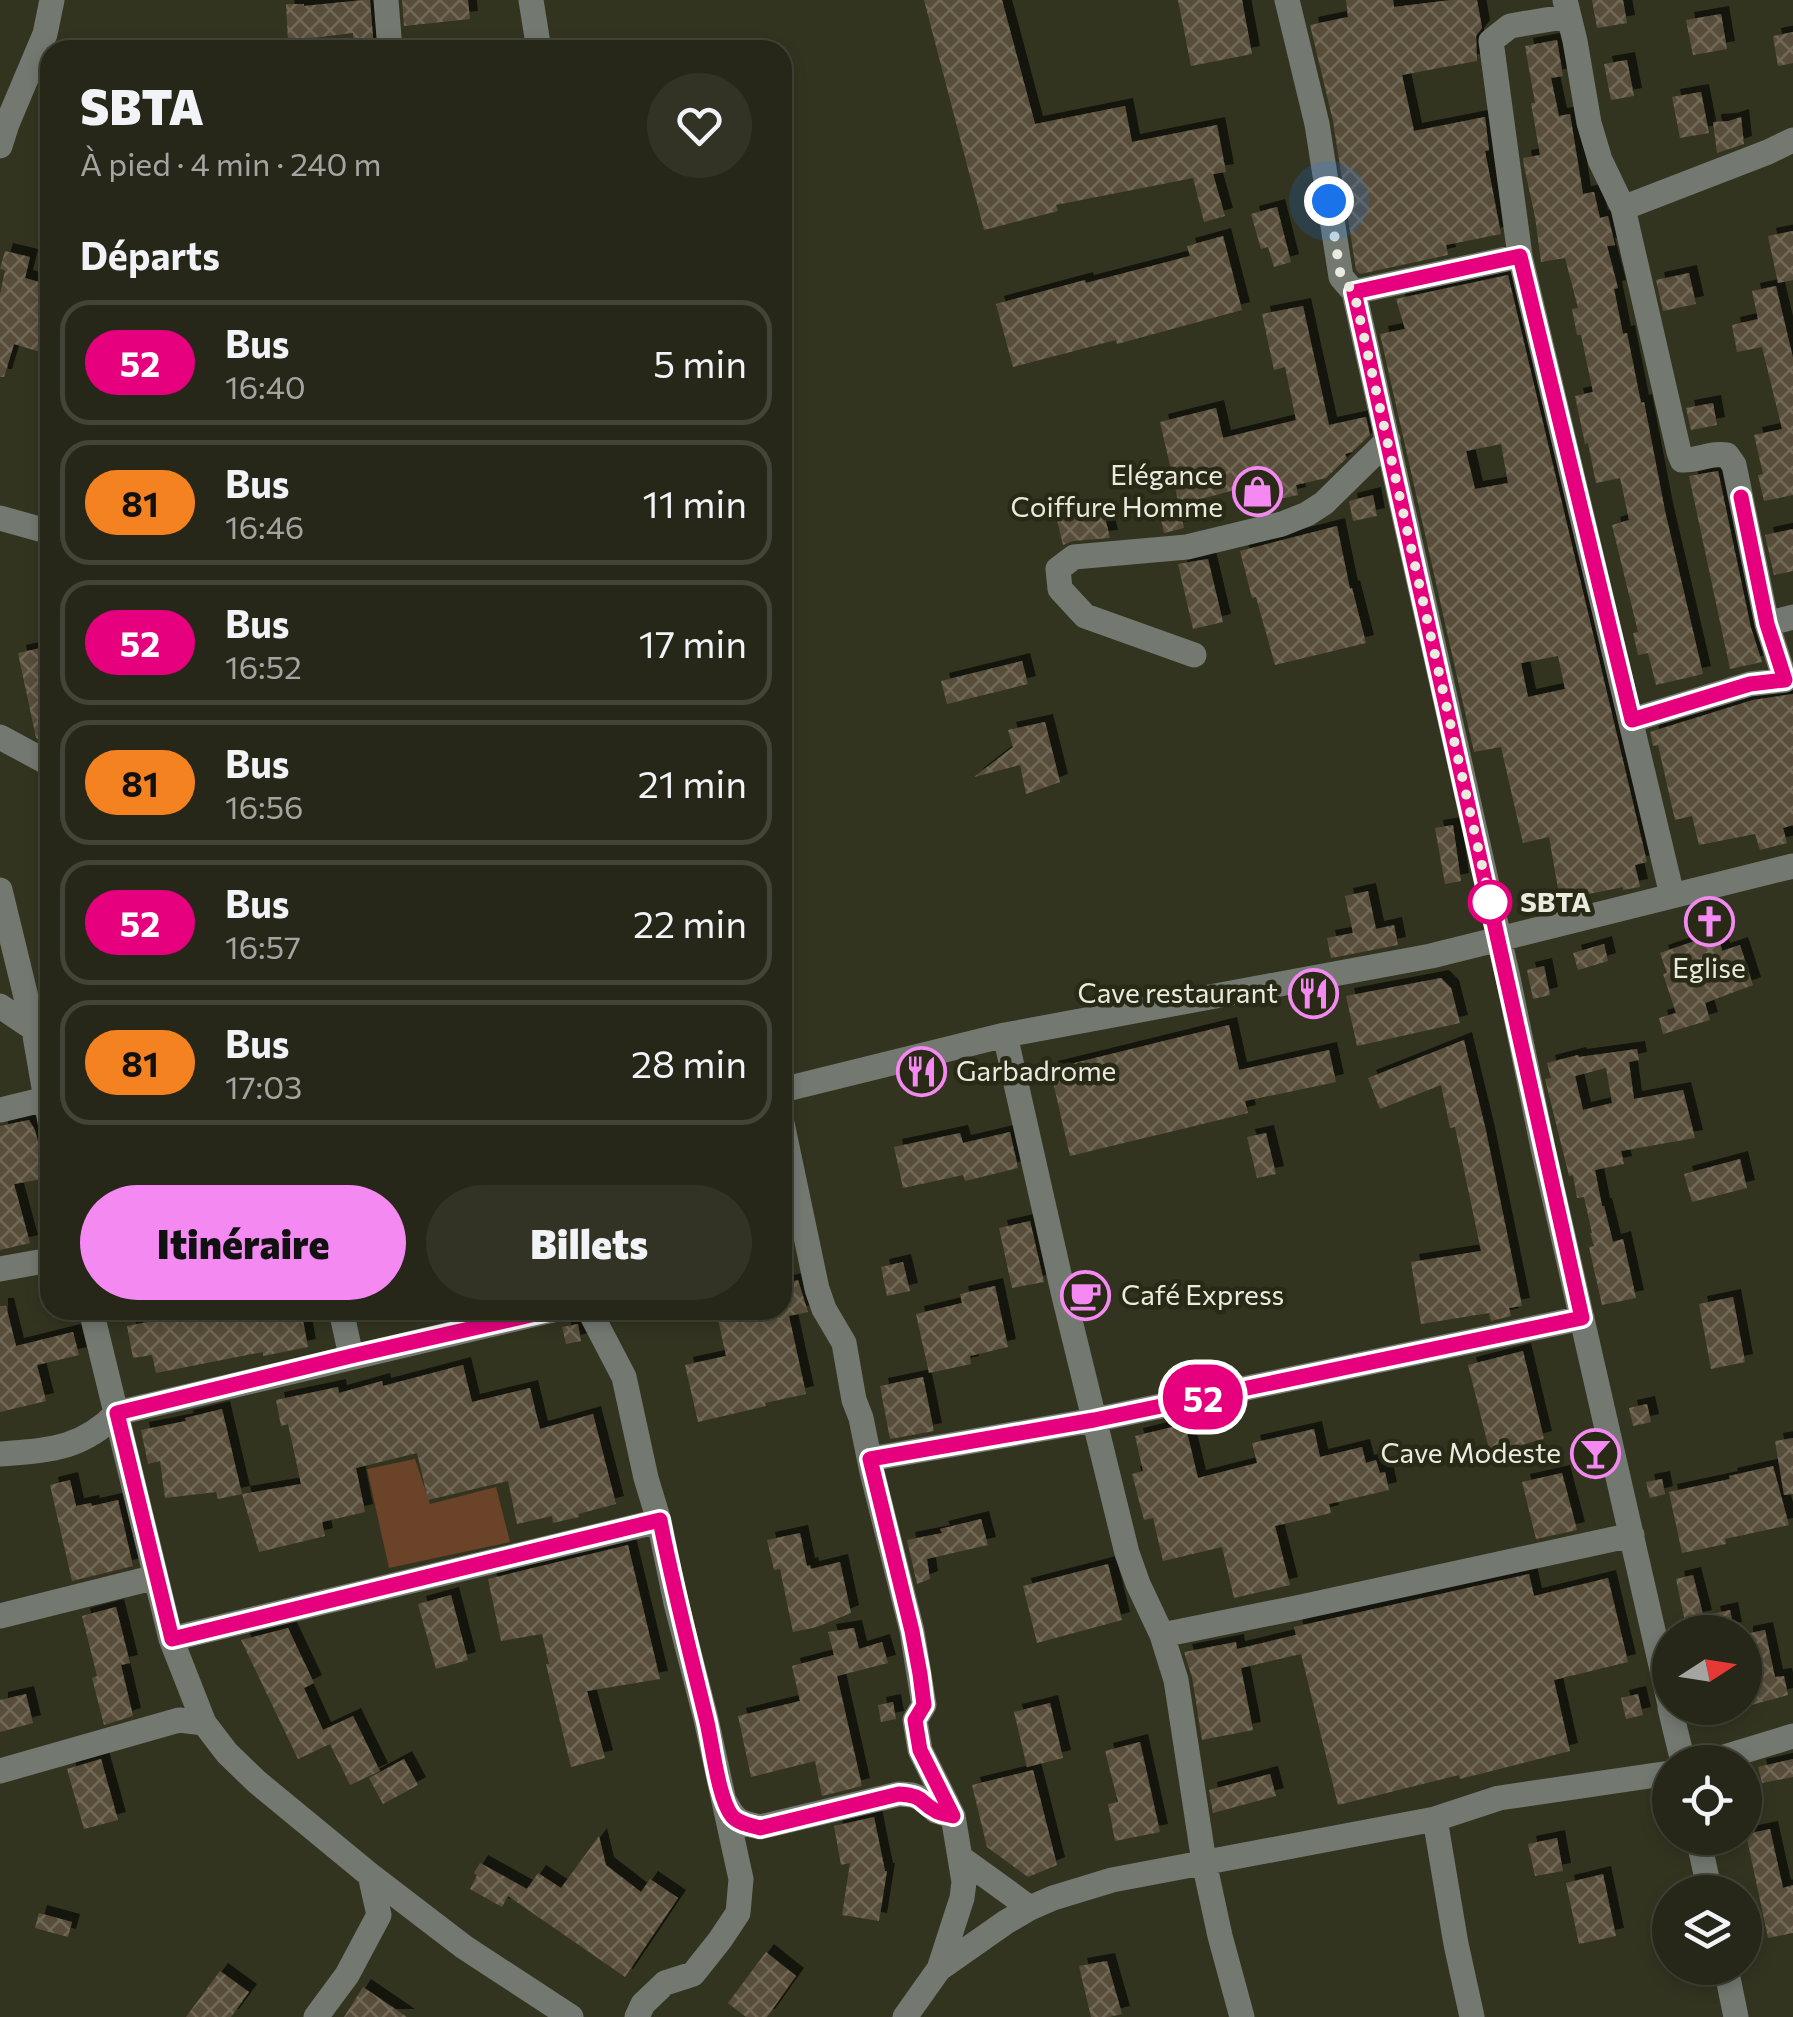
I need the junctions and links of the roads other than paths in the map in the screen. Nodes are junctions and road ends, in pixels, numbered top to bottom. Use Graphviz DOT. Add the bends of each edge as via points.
graph roads {
  1 [pos="52,0"];
  2 [pos="386,0"];
  3 [pos="531,0"];
  4 [pos="1287,0"];
  5 [pos="1567,8"];
  6 [pos="43,40"];
  7 [pos="389,40"];
  8 [pos="537,40"];
  9 [pos="40,47"];
  10 [pos="2,131"];
  11 [pos="1793,140"];
  12 [pos="1623,208"];
  13 [pos="1520,256"];
  14 [pos="1354,292"];
  15 [pos="1388,440"];
  16 [pos="0,518"];
  17 [pos="40,529"];
  18 [pos="1793,617"];
  19 [pos="1767,624"];
  20 [pos="1194,655"];
  21 [pos="1789,680"];
  22 [pos="1632,720"];
  23 [pos="0,737"];
  24 [pos="40,759"];
  25 [pos="1793,866"];
  26 [pos="0,890"];
  27 [pos="1672,895"];
  28 [pos="1498,938"];
  29 [pos="0,1006"];
  30 [pos="40,1026"];
  31 [pos="40,1032"];
  32 [pos="1004,1036"];
  33 [pos="792,1088"];
  34 [pos="0,1110"];
  35 [pos="40,1110"];
  36 [pos="792,1168"];
  37 [pos="40,1262"];
  38 [pos="0,1269"];
  39 [pos="1582,1318"];
  40 [pos="94,1320"];
  41 [pos="343,1320"];
  42 [pos="509,1320"];
  43 [pos="594,1320"];
  44 [pos="351,1356"];
  45 [pos="117,1413"];
  46 [pos="1094,1420"];
  47 [pos="0,1454"];
  48 [pos="870,1459"];
  49 [pos="660,1520"];
  50 [pos="1632,1535"];
  51 [pos="156,1577"];
  52 [pos="0,1616"];
  53 [pos="1652,1625"];
  54 [pos="1162,1635"];
  55 [pos="172,1639"];
  56 [pos="204,1723"];
  57 [pos="1793,1736"];
  58 [pos="1762,1745"];
  59 [pos="0,1771"];
  60 [pos="1652,1776"];
  61 [pos="725,1802"];
  62 [pos="953,1816"];
  63 [pos="1435,1818"];
  64 [pos="960,1858"];
  65 [pos="1204,1862"];
  66 [pos="370,1875"];
  67 [pos="1030,1908"];
  68 [pos="939,1969"];
  69 [pos="1729,1985"];
  70 [pos="316,2017"];
  71 [pos="570,2017"];
  72 [pos="637,2017"];
  73 [pos="905,2017"];
  74 [pos="1242,2017"];
  75 [pos="1472,2017"];
  76 [pos="1736,2017"];
  1 -- 6 [label="street"];
  2 -- 7 [label="street"];
  3 -- 8 [label="street"];
  4 -- 14 [label="street" via="1317,124 1341,278"];
  5 -- 12 [label="street" via="1589,123"];
  5 -- 13 [label="street" via="1510,26 1491,41"];
  9 -- 10 [label="street"];
  11 -- 12 [label="street"];
  12 -- 19 [label="street" via="1679,452 1682,460 1727,455 1734,466"];
  13 -- 14 [label="street"];
  13 -- 22 [label="street"];
  14 -- 15 [label="street"];
  15 -- 20 [label="street" via="1324,504 1282,524 1187,547 1074,557 1058,569 1060,589 1085,616"];
  15 -- 28 [label="street"];
  16 -- 17 [label="street"];
  18 -- 19 [label="street"];
  19 -- 21 [label="street"];
  21 -- 22 [label="street" via="1750,684"];
  22 -- 27 [label="street"];
  23 -- 24 [label="street"];
  25 -- 27 [label="street"];
  26 -- 30 [label="street"];
  27 -- 28 [label="street"];
  28 -- 32 [label="street" via="1390,965"];
  28 -- 39 [label="street"];
  29 -- 31 [label="street"];
  32 -- 33 [label="street"];
  32 -- 46 [label="street"];
  34 -- 35 [label="street"];
  36 -- 48 [label="street" via="818,1289 844,1343"];
  37 -- 38 [label="street"];
  39 -- 46 [label="street"];
  39 -- 50 [label="street"];
  40 -- 45 [label="street"];
  41 -- 44 [label="street"];
  42 -- 44 [label="street"];
  43 -- 49 [label="street" via="624,1377"];
  44 -- 45 [label="street"];
  45 -- 47 [label="street" via="67,1446"];
  45 -- 51 [label="street"];
  46 -- 48 [label="street"];
  46 -- 54 [label="street" via="1127,1553"];
  48 -- 62 [label="street" via="920,1674 920,1750"];
  49 -- 55 [label="street"];
  49 -- 61 [label="street"];
  50 -- 53 [label="street"];
  50 -- 54 [label="street"];
  51 -- 52 [label="street"];
  51 -- 55 [label="street"];
  54 -- 65 [label="street" via="1176,1680"];
  55 -- 56 [label="street"];
  56 -- 59 [label="street" via="180,1720"];
  56 -- 66 [label="street" via="257,1782"];
  57 -- 58 [label="street"];
  60 -- 63 [label="street" via="1500,1798"];
  61 -- 62 [label="street" via="733,1818 760,1828 899,1794"];
  61 -- 72 [label="street" via="741,1879 738,1913 693,1974 665,1982"];
  62 -- 64 [label="street"];
  63 -- 65 [label="street"];
  63 -- 75 [label="street"];
  64 -- 67 [label="street"];
  64 -- 68 [label="street" via="962,1898"];
  65 -- 67 [label="street" via="1112,1880"];
  65 -- 74 [label="street"];
  66 -- 70 [label="street" via="379,1915"];
  66 -- 71 [label="street"];
  67 -- 68 [label="street"];
  68 -- 73 [label="street"];
  69 -- 76 [label="street"];
}
